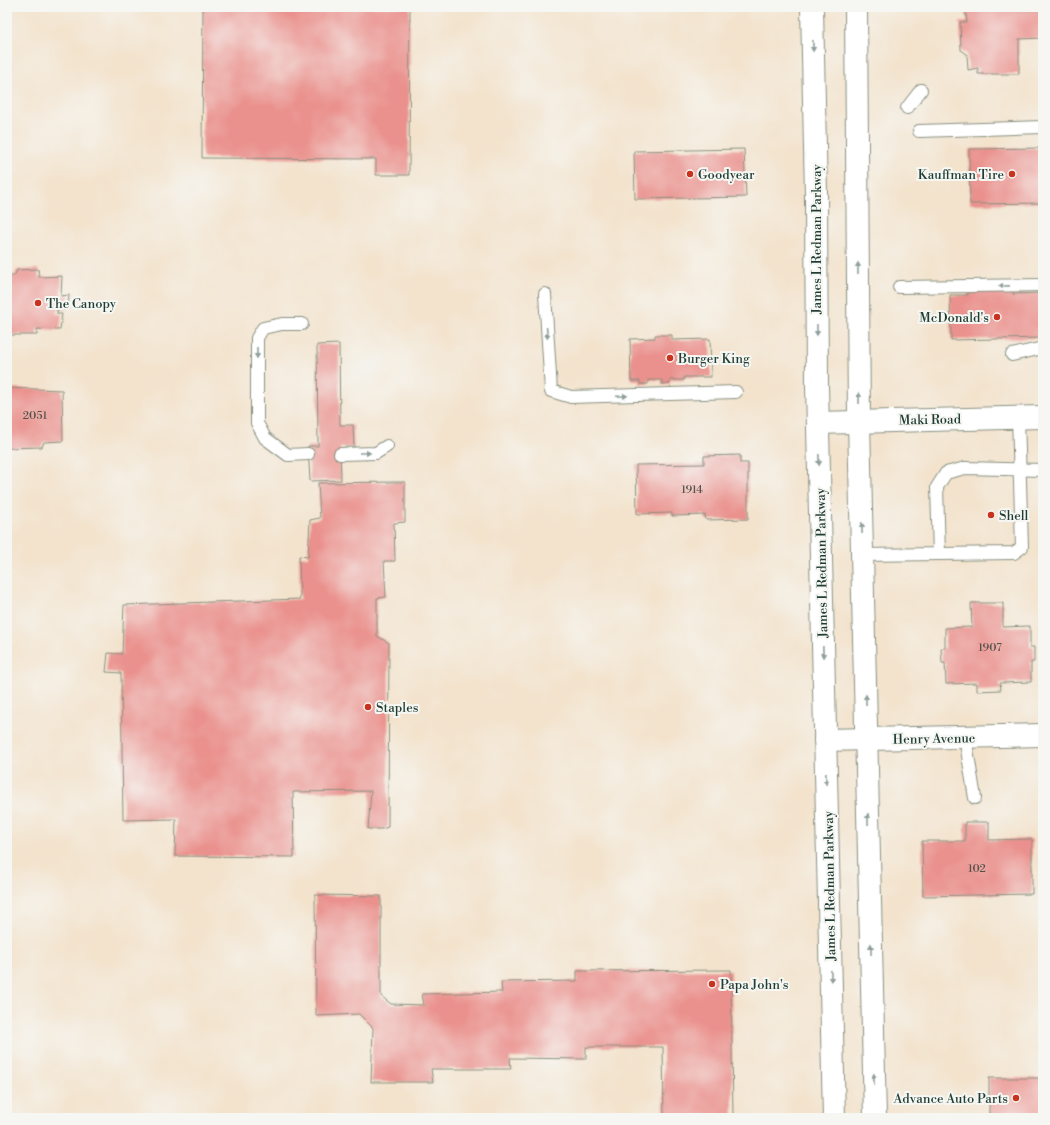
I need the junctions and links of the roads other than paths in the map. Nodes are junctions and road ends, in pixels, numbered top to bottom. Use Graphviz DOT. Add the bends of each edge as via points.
graph roads {
  1 [pos="812,7"];
  2 [pos="856,7"];
  3 [pos="921,90"];
  4 [pos="907,108"];
  5 [pos="1043,127"];
  6 [pos="919,131"];
  7 [pos="1043,285"];
  8 [pos="899,287"];
  9 [pos="545,294"];
  10 [pos="302,324"];
  11 [pos="1043,348"];
  12 [pos="1012,355"];
  13 [pos="736,392"];
  14 [pos="1043,417"];
  15 [pos="1018,418"];
  16 [pos="859,421"];
  17 [pos="818,423"];
  18 [pos="387,446"];
  19 [pos="308,454"];
  20 [pos="340,454"];
  21 [pos="1020,470"];
  22 [pos="1043,470"];
  23 [pos="939,554"];
  24 [pos="862,555"];
  25 [pos="1043,735"];
  26 [pos="966,737"];
  27 [pos="867,739"];
  28 [pos="825,740"];
  29 [pos="975,798"];
  30 [pos="834,1118"];
  31 [pos="875,1118"];
  1 -- 17 [label="main road, James L Redman Parkway, one-way"];
  16 -- 2 [label="main road, one-way"];
  3 -- 4 [label="lane"];
  5 -- 6 [label="lane"];
  7 -- 8 [label="lane, one-way"];
  9 -- 13 [label="lane, one-way" via="551,391 571,397"];
  10 -- 19 [label="lane, one-way" via="282,324 263,328 256,338 257,423 265,438 288,455"];
  11 -- 12 [label="lane"];
  14 -- 15 [label="main road, Maki Road"];
  15 -- 16 [label="main road, Maki Road"];
  15 -- 21 [label="lane"];
  16 -- 17 [label="main road, Maki Road"];
  24 -- 16 [label="main road, one-way"];
  17 -- 28 [label="main road, James L Redman Parkway, one-way"];
  20 -- 18 [label="lane, one-way" via="376,453"];
  21 -- 22 [label="lane"];
  21 -- 23 [label="lane" via="965,468 946,473 937,487"];
  21 -- 23 [label="lane" via="1022,546 1014,553"];
  23 -- 24 [label="lane"];
  27 -- 24 [label="main road, one-way"];
  25 -- 26 [label="main road, Henry Avenue"];
  26 -- 27 [label="main road, Henry Avenue"];
  26 -- 29 [label="lane"];
  27 -- 28 [label="main road, Henry Avenue"];
  31 -- 27 [label="main road, one-way"];
  28 -- 30 [label="main road, James L Redman Parkway, one-way"];
}
